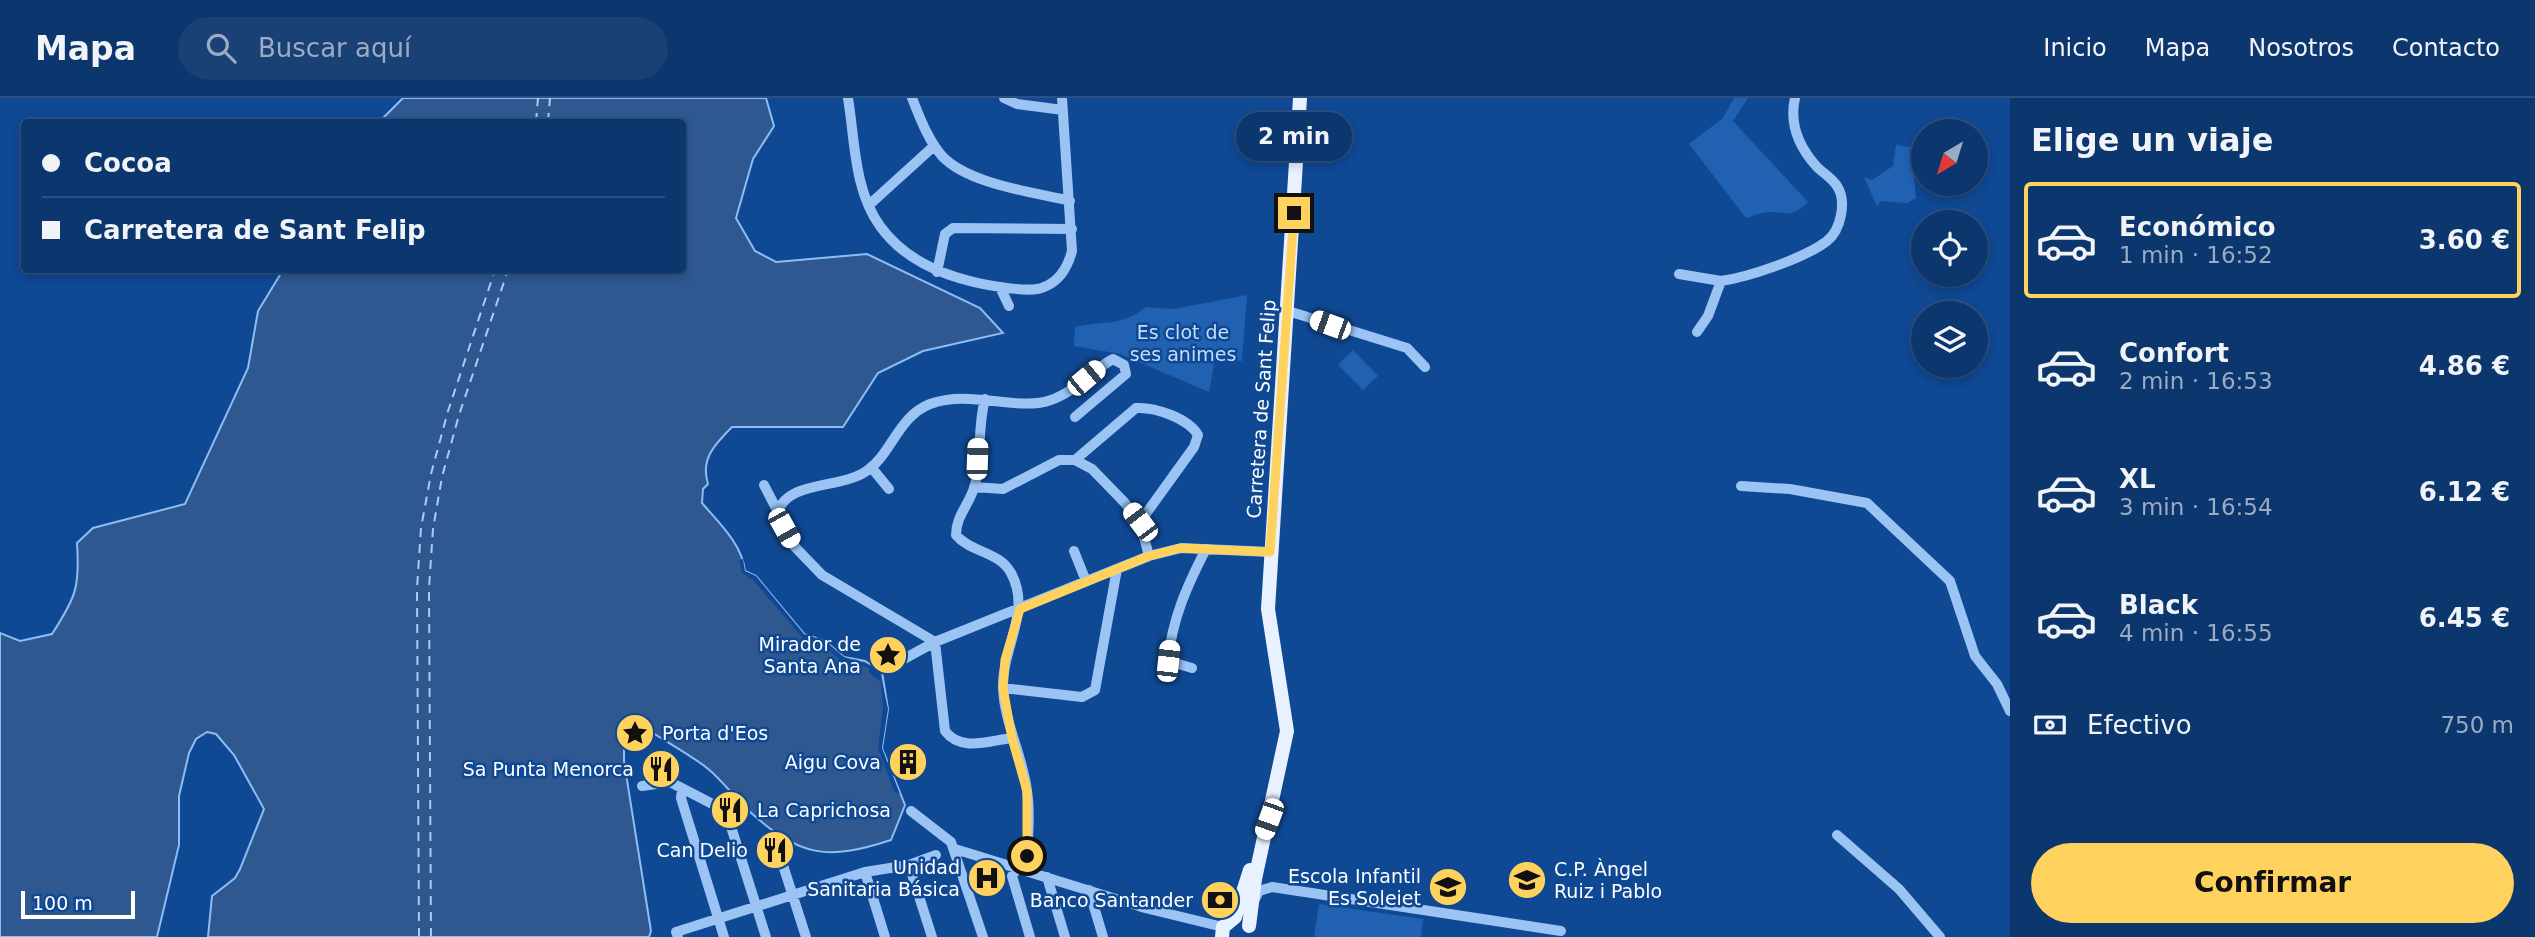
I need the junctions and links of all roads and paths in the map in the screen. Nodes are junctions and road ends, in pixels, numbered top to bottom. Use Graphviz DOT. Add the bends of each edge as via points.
graph roads {
  1 [pos="848,98"];
  2 [pos="912,98"];
  3 [pos="1004,98"];
  4 [pos="1300,98"];
  5 [pos="1795,98"];
  6 [pos="1063,104"];
  7 [pos="934,146"];
  8 [pos="1070,201"];
  9 [pos="869,205"];
  10 [pos="1072,229"];
  11 [pos="937,272"];
  12 [pos="1679,274"];
  13 [pos="1721,281"];
  14 [pos="1000,287"];
  15 [pos="1009,306"];
  16 [pos="1287,311"];
  17 [pos="1697,332"];
  18 [pos="1424,367"];
  19 [pos="985,399"];
  20 [pos="1075,417"];
  21 [pos="1074,460"];
  22 [pos="871,467"];
  23 [pos="764,485"];
  24 [pos="1741,486"];
  25 [pos="975,487"];
  26 [pos="889,489"];
  27 [pos="779,508"];
  28 [pos="1140,522"];
  29 [pos="1206,548"];
  30 [pos="1073,551"];
  31 [pos="1270,552"];
  32 [pos="1149,556"];
  33 [pos="1117,569"];
  34 [pos="1086,581"];
  35 [pos="1020,609"];
  36 [pos="935,642"];
  37 [pos="891,666"];
  38 [pos="1192,668"];
  39 [pos="1003,688"];
  40 [pos="2010,711"];
  41 [pos="1012,738"];
  42 [pos="642,786"];
  43 [pos="682,790"];
  44 [pos="911,811"];
  45 [pos="1269,819"];
  46 [pos="1838,835"];
  47 [pos="953,846"];
  48 [pos="1027,851"];
  49 [pos="936,855"];
  50 [pos="781,859"];
  51 [pos="909,864"];
  52 [pos="1017,869"];
  53 [pos="866,872"];
  54 [pos="1047,877"];
  55 [pos="1089,890"];
  56 [pos="793,895"];
  57 [pos="1254,901"];
  58 [pos="757,907"];
  59 [pos="718,919"];
  60 [pos="1226,928"];
  61 [pos="1561,930"];
  62 [pos="1250,932"];
  63 [pos="673,935"];
  64 [pos="724,937"];
  65 [pos="766,937"];
  66 [pos="806,937"];
  67 [pos="885,937"];
  68 [pos="932,937"];
  69 [pos="983,937"];
  70 [pos="1030,937"];
  71 [pos="1065,937"];
  72 [pos="1103,937"];
  73 [pos="1940,937"];
  1 -- 9 [label="street" via="862,192"];
  2 -- 7 [label="street"];
  3 -- 6 [label="street" via="1017,104"];
  4 -- 16 [label="main road, Carretera de Sant Felip"];
  5 -- 13 [label="street" via="1791,114 1801,145 1838,186 1837,229 1828,241 1787,260 1743,278"];
  6 -- 8 [label="street"];
  7 -- 8 [label="street" via="964,174"];
  7 -- 9 [label="street"];
  8 -- 10 [label="street"];
  9 -- 11 [label="street" via="881,227 907,253"];
  10 -- 11 [label="street" via="953,228 945,234"];
  10 -- 14 [label="street" via="1067,269 1044,287"];
  11 -- 14 [label="street"];
  12 -- 13 [label="street"];
  13 -- 17 [label="street"];
  14 -- 15 [label="street"];
  16 -- 18 [label="street" via="1407,348"];
  16 -- 31 [label="main road, Carretera de Sant Felip"];
  19 -- 20 [label="street" via="1030,404 1051,400 1114,359 1124,365 1126,374"];
  19 -- 22 [label="street" via="952,399 923,407 903,423"];
  19 -- 25 [label="street" via="978,424"];
  21 -- 25 [label="street" via="1059,460 1003,489"];
  21 -- 28 [label="street" via="1092,469"];
  21 -- 28 [label="street" via="1136,408 1149,407 1193,427 1198,435 1194,447"];
  22 -- 26 [label="street"];
  22 -- 27 [label="street" via="837,485 794,492"];
  23 -- 27 [label="street"];
  24 -- 40 [label="street" via="1790,489 1867,503 1950,581 1975,656 1997,684"];
  25 -- 35 [label="street" via="956,522 956,536 965,546 996,556 1011,571"];
  27 -- 36 [label="street" via="795,547 822,575"];
  28 -- 32 [label="street"];
  29 -- 31 [label="street"];
  29 -- 32 [label="street"];
  29 -- 38 [label="street" via="1180,602 1170,643 1168,661"];
  30 -- 34 [label="street"];
  31 -- 45 [label="main road, Carretera de Sant Felip" via="1268,609 1287,731"];
  32 -- 33 [label="street"];
  33 -- 34 [label="street"];
  33 -- 39 [label="street" via="1095,690 1082,697"];
  34 -- 35 [label="street"];
  35 -- 36 [label="street"];
  35 -- 39 [label="street" via="1005,660"];
  36 -- 37 [label="street"];
  36 -- 41 [label="street" via="945,731 960,744"];
  39 -- 41 [label="street"];
  41 -- 48 [label="street" via="1027,791"];
  42 -- 43 [label="street" via="670,782"];
  43 -- 58 [label="street" via="724,809"];
  43 -- 59 [label="street"];
  44 -- 47 [label="street"];
  45 -- 57 [label="main road, Carretera de Sant Felip"];
  45 -- 60 [label="main road"];
  46 -- 73 [label="street" via="1899,889"];
  47 -- 52 [label="street"];
  47 -- 69 [label="street"];
  48 -- 52 [label="street"];
  48 -- 52 [label="street"];
  49 -- 51 [label="street"];
  50 -- 56 [label="street"];
  51 -- 53 [label="street"];
  51 -- 68 [label="street"];
  52 -- 54 [label="street"];
  52 -- 70 [label="street" via="1012,876"];
  53 -- 56 [label="street"];
  53 -- 67 [label="street"];
  54 -- 55 [label="street"];
  54 -- 71 [label="street"];
  55 -- 60 [label="street"];
  55 -- 72 [label="street"];
  56 -- 58 [label="street"];
  56 -- 66 [label="street"];
  57 -- 61 [label="street" via="1259,891 1272,887"];
  57 -- 62 [label="main road, Carretera de Sant Felip"];
  58 -- 59 [label="street"];
  58 -- 65 [label="street"];
  59 -- 63 [label="street"];
  59 -- 64 [label="street"];
  60 -- 62 [label="main road" via="1241,920"];
}
